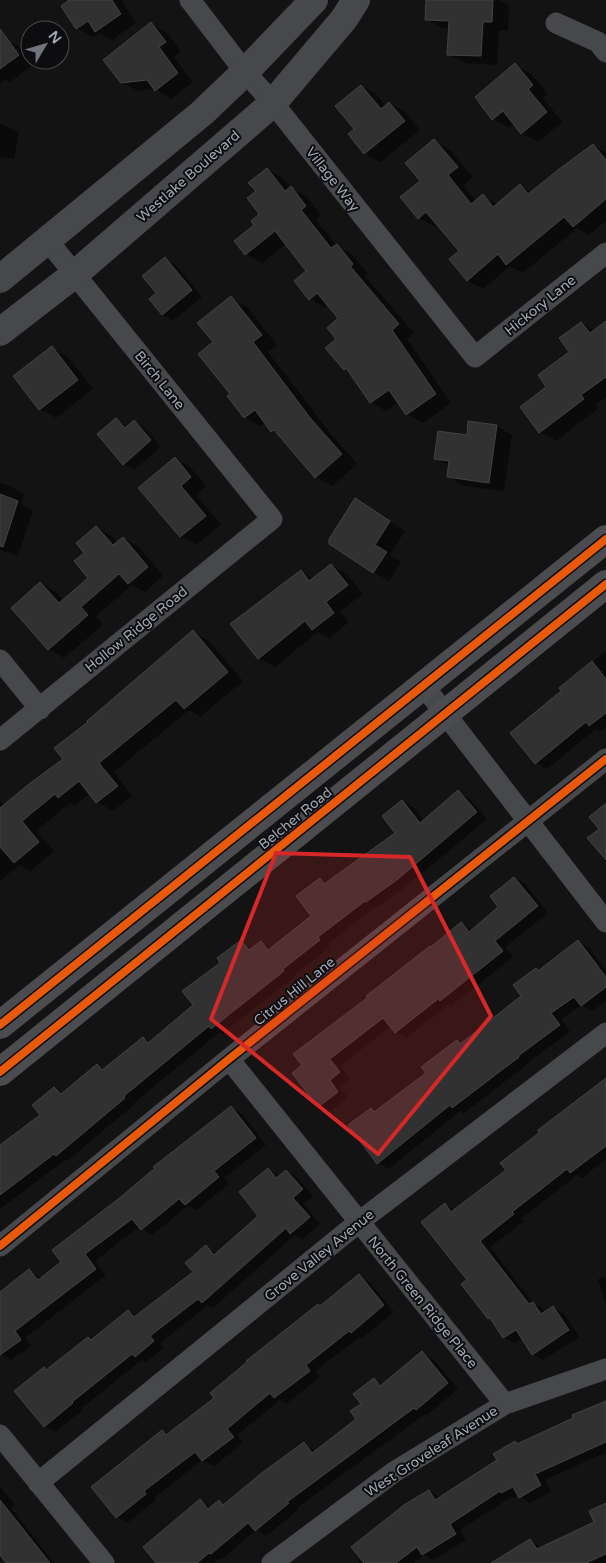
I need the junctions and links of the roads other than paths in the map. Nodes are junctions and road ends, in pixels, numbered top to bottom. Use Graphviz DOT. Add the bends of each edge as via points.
graph roads {
  1 [pos="190,0"];
  2 [pos="314,0"];
  3 [pos="356,0"];
  4 [pos="556,23"];
  5 [pos="606,52"];
  6 [pos="245,72"];
  7 [pos="273,103"];
  8 [pos="48,241"];
  9 [pos="606,253"];
  10 [pos="75,274"];
  11 [pos="0,279"];
  12 [pos="0,332"];
  13 [pos="475,357"];
  14 [pos="272,519"];
  15 [pos="606,539"];
  16 [pos="606,584"];
  17 [pos="0,660"];
  18 [pos="422,685"];
  19 [pos="40,709"];
  20 [pos="444,713"];
  21 [pos="0,740"];
  22 [pos="606,759"];
  23 [pos="528,820"];
  24 [pos="606,922"];
  25 [pos="0,1025"];
  26 [pos="606,1033"];
  27 [pos="229,1059"];
  28 [pos="0,1072"];
  29 [pos="359,1222"];
  30 [pos="0,1246"];
  31 [pos="606,1369"];
  32 [pos="505,1404"];
  33 [pos="0,1435"];
  34 [pos="38,1483"];
  35 [pos="104,1563"];
  36 [pos="272,1563"];
  1 -- 6 [label="street, Village Way"];
  2 -- 6 [label="street"];
  3 -- 7 [label="street, Westlake Boulevard" via="344,19"];
  4 -- 5 [label="street" via="598,42"];
  6 -- 7 [label="street, Village Way"];
  6 -- 8 [label="street" via="202,113"];
  7 -- 10 [label="street, Westlake Boulevard"];
  7 -- 13 [label="street, Village Way"];
  8 -- 10 [label="street, Birch Lane"];
  8 -- 11 [label="street"];
  9 -- 13 [label="street, Hickory Lane"];
  10 -- 12 [label="street, Westlake Boulevard"];
  10 -- 14 [label="street, Birch Lane"];
  14 -- 19 [label="street, Hollow Ridge Road"];
  15 -- 18 [label="main road, Belcher Road"];
  16 -- 20 [label="main road, Belcher Road"];
  17 -- 19 [label="street"];
  18 -- 20 [label="street"];
  18 -- 25 [label="main road, Belcher Road"];
  19 -- 21 [label="street, Hollow Ridge Road"];
  20 -- 23 [label="street"];
  20 -- 28 [label="main road, Belcher Road"];
  22 -- 23 [label="street, Citrus Hill Lane"];
  23 -- 24 [label="street"];
  23 -- 27 [label="street, Citrus Hill Lane"];
  26 -- 29 [label="street, Grove Valley Avenue"];
  27 -- 29 [label="street, North Green Ridge Place"];
  27 -- 30 [label="street, Citrus Hill Lane"];
  29 -- 32 [label="street, North Green Ridge Place"];
  29 -- 34 [label="street, Grove Valley Avenue"];
  31 -- 32 [label="street, West Groveleaf Avenue"];
  32 -- 36 [label="street, West Groveleaf Avenue" via="394,1472"];
  33 -- 34 [label="street"];
  34 -- 35 [label="street"];
}
